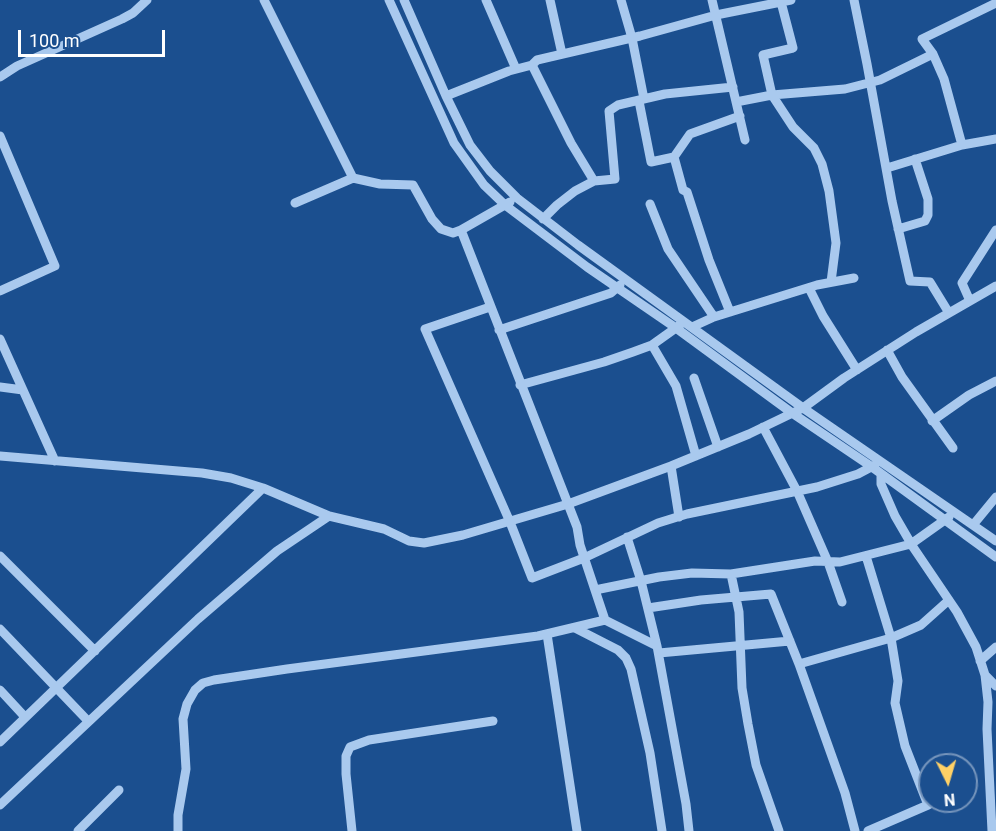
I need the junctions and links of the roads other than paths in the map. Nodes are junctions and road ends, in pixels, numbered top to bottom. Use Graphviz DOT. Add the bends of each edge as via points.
graph roads {
  1 [pos="147,0"];
  2 [pos="264,0"];
  3 [pos="389,0"];
  4 [pos="404,0"];
  5 [pos="486,0"];
  6 [pos="550,0"];
  7 [pos="621,0"];
  8 [pos="712,0"];
  9 [pos="854,0"];
  10 [pos="786,1"];
  11 [pos="996,3"];
  12 [pos="716,15"];
  13 [pos="632,38"];
  14 [pos="562,54"];
  15 [pos="933,54"];
  16 [pos="532,65"];
  17 [pos="516,69"];
  18 [pos="0,77"];
  19 [pos="871,82"];
  20 [pos="733,87"];
  21 [pos="772,95"];
  22 [pos="446,96"];
  23 [pos="642,100"];
  24 [pos="736,102"];
  25 [pos="740,116"];
  26 [pos="0,136"];
  27 [pos="996,139"];
  28 [pos="745,140"];
  29 [pos="962,145"];
  30 [pos="674,157"];
  31 [pos="915,159"];
  32 [pos="887,168"];
  33 [pos="353,178"];
  34 [pos="594,181"];
  35 [pos="517,198"];
  36 [pos="295,203"];
  37 [pos="650,204"];
  38 [pos="505,205"];
  39 [pos="543,219"];
  40 [pos="461,230"];
  41 [pos="898,230"];
  42 [pos="996,230"];
  43 [pos="854,278"];
  44 [pos="626,280"];
  45 [pos="831,282"];
  46 [pos="996,286"];
  47 [pos="617,288"];
  48 [pos="809,288"];
  49 [pos="0,291"];
  50 [pos="970,301"];
  51 [pos="490,307"];
  52 [pos="730,312"];
  53 [pos="949,313"];
  54 [pos="714,317"];
  55 [pos="688,324"];
  56 [pos="676,328"];
  57 [pos="499,330"];
  58 [pos="0,339"];
  59 [pos="652,345"];
  60 [pos="887,350"];
  61 [pos="857,370"];
  62 [pos="694,378"];
  63 [pos="996,381"];
  64 [pos="520,385"];
  65 [pos="0,387"];
  66 [pos="23,390"];
  67 [pos="803,408"];
  68 [pos="792,413"];
  69 [pos="932,421"];
  70 [pos="763,427"];
  71 [pos="718,447"];
  72 [pos="953,448"];
  73 [pos="0,456"];
  74 [pos="696,456"];
  75 [pos="56,461"];
  76 [pos="882,462"];
  77 [pos="671,466"];
  78 [pos="872,467"];
  79 [pos="881,475"];
  80 [pos="263,488"];
  81 [pos="796,491"];
  82 [pos="996,497"];
  83 [pos="568,504"];
  84 [pos="956,512"];
  85 [pos="329,516"];
  86 [pos="679,517"];
  87 [pos="945,521"];
  88 [pos="510,522"];
  89 [pos="974,525"];
  90 [pos="627,537"];
  91 [pos="996,542"];
  92 [pos="911,544"];
  93 [pos="0,556"];
  94 [pos="866,556"];
  95 [pos="996,557"];
  96 [pos="584,558"];
  97 [pos="828,562"];
  98 [pos="731,574"];
  99 [pos="641,580"];
  100 [pos="595,590"];
  101 [pos="737,596"];
  102 [pos="949,600"];
  103 [pos="842,602"];
  104 [pos="648,608"];
  105 [pos="605,620"];
  106 [pos="575,628"];
  107 [pos="0,629"];
  108 [pos="547,634"];
  109 [pos="891,638"];
  110 [pos="789,640"];
  111 [pos="739,644"];
  112 [pos="996,647"];
  113 [pos="658,650"];
  114 [pos="95,651"];
  115 [pos="980,661"];
  116 [pos="799,664"];
  117 [pos="984,675"];
  118 [pos="996,686"];
  119 [pos="56,688"];
  120 [pos="0,690"];
  121 [pos="25,717"];
  122 [pos="88,721"];
  123 [pos="493,721"];
  124 [pos="0,742"];
  125 [pos="119,790"];
  126 [pos="0,805"];
  127 [pos="993,818"];
  128 [pos="78,831"];
  129 [pos="178,831"];
  130 [pos="352,831"];
  131 [pos="577,831"];
  132 [pos="662,831"];
  133 [pos="689,831"];
  134 [pos="779,831"];
  135 [pos="855,831"];
  136 [pos="868,831"];
  137 [pos="992,831"];
  1 -- 18 [label="street" via="122,19 16,66"];
  2 -- 33 [label="street"];
  3 -- 38 [label="street" via="454,143 484,185"];
  4 -- 22 [label="street"];
  5 -- 17 [label="street"];
  6 -- 14 [label="street"];
  7 -- 13 [label="street"];
  8 -- 12 [label="street"];
  9 -- 19 [label="street"];
  10 -- 12 [label="street"];
  10 -- 21 [label="street" via="792,48 763,55"];
  11 -- 15 [label="street" via="922,39"];
  12 -- 13 [label="street"];
  12 -- 20 [label="street"];
  13 -- 14 [label="street"];
  13 -- 23 [label="street"];
  14 -- 16 [label="street"];
  15 -- 19 [label="street"];
  15 -- 29 [label="street"];
  16 -- 17 [label="street"];
  16 -- 34 [label="street"];
  17 -- 22 [label="street"];
  19 -- 21 [label="street" via="845,89"];
  19 -- 32 [label="street"];
  20 -- 23 [label="street"];
  20 -- 24 [label="street"];
  21 -- 24 [label="street"];
  21 -- 45 [label="street" via="822,164 836,233"];
  22 -- 35 [label="street" via="470,145"];
  23 -- 30 [label="street" via="651,162"];
  23 -- 34 [label="street" via="609,111 615,179"];
  24 -- 25 [label="street"];
  25 -- 28 [label="street"];
  25 -- 30 [label="street" via="690,134"];
  26 -- 49 [label="street" via="55,266"];
  27 -- 29 [label="street"];
  29 -- 31 [label="street"];
  30 -- 52 [label="street"];
  31 -- 32 [label="street"];
  31 -- 41 [label="street" via="928,200 928,215 925,221"];
  32 -- 41 [label="street"];
  33 -- 36 [label="street"];
  33 -- 40 [label="street" via="366,183 413,185 441,229 453,233"];
  34 -- 39 [label="street" via="566,198"];
  35 -- 38 [label="street"];
  35 -- 39 [label="street"];
  37 -- 54 [label="street" via="668,249"];
  38 -- 40 [label="street"];
  38 -- 47 [label="street"];
  39 -- 44 [label="street"];
  40 -- 51 [label="street"];
  41 -- 53 [label="street" via="910,281 930,282"];
  42 -- 50 [label="street" via="962,283"];
  43 -- 45 [label="street"];
  44 -- 47 [label="street"];
  44 -- 55 [label="street"];
  45 -- 48 [label="street"];
  46 -- 50 [label="street"];
  47 -- 56 [label="street"];
  47 -- 57 [label="street" via="610,294"];
  48 -- 52 [label="street"];
  48 -- 61 [label="street"];
  50 -- 53 [label="street"];
  51 -- 57 [label="street"];
  51 -- 88 [label="street" via="425,329"];
  52 -- 54 [label="street"];
  53 -- 60 [label="street"];
  54 -- 55 [label="street"];
  55 -- 56 [label="street"];
  55 -- 67 [label="street"];
  56 -- 59 [label="street"];
  56 -- 68 [label="street"];
  57 -- 64 [label="street"];
  58 -- 66 [label="street"];
  59 -- 64 [label="street"];
  59 -- 74 [label="street" via="676,386"];
  60 -- 61 [label="street"];
  60 -- 69 [label="street"];
  61 -- 67 [label="street"];
  62 -- 71 [label="street"];
  63 -- 69 [label="street"];
  64 -- 83 [label="street"];
  65 -- 66 [label="street"];
  66 -- 75 [label="street"];
  67 -- 68 [label="street"];
  67 -- 76 [label="street"];
  68 -- 70 [label="street"];
  68 -- 78 [label="street"];
  69 -- 72 [label="street"];
  70 -- 71 [label="street"];
  70 -- 81 [label="street"];
  71 -- 74 [label="street"];
  73 -- 75 [label="street"];
  74 -- 77 [label="street"];
  75 -- 80 [label="street" via="202,473"];
  76 -- 78 [label="street"];
  76 -- 84 [label="street"];
  77 -- 83 [label="street"];
  77 -- 86 [label="street"];
  78 -- 79 [label="street"];
  78 -- 81 [label="street"];
  79 -- 87 [label="street"];
  79 -- 92 [label="street" via="881,484"];
  80 -- 85 [label="street"];
  80 -- 114 [label="street"];
  81 -- 86 [label="street"];
  81 -- 97 [label="street"];
  82 -- 89 [label="street"];
  83 -- 88 [label="street"];
  83 -- 96 [label="street"];
  84 -- 87 [label="street"];
  84 -- 89 [label="street"];
  85 -- 88 [label="street" via="424,543"];
  85 -- 122 [label="street" via="277,551"];
  86 -- 90 [label="street"];
  87 -- 92 [label="street"];
  87 -- 95 [label="street"];
  88 -- 96 [label="street" via="532,578"];
  89 -- 91 [label="street"];
  90 -- 96 [label="street"];
  90 -- 99 [label="street"];
  92 -- 94 [label="street"];
  92 -- 102 [label="street"];
  93 -- 114 [label="street"];
  94 -- 97 [label="street"];
  94 -- 109 [label="street"];
  96 -- 100 [label="street"];
  97 -- 98 [label="street"];
  97 -- 103 [label="street"];
  98 -- 99 [label="street" via="692,573"];
  98 -- 101 [label="street"];
  99 -- 100 [label="street"];
  99 -- 104 [label="street"];
  100 -- 105 [label="street"];
  101 -- 104 [label="street"];
  101 -- 110 [label="street" via="771,594"];
  101 -- 111 [label="street"];
  102 -- 109 [label="street" via="921,625"];
  102 -- 115 [label="street"];
  104 -- 113 [label="street"];
  105 -- 106 [label="street"];
  105 -- 113 [label="street"];
  106 -- 108 [label="street"];
  106 -- 132 [label="street" via="618,650 632,669"];
  107 -- 119 [label="street"];
  108 -- 129 [label="street" via="203,683 187,704 183,719 186,769"];
  108 -- 131 [label="street"];
  109 -- 116 [label="street"];
  109 -- 136 [label="street" via="898,681 895,703 905,746 928,805"];
  110 -- 111 [label="street"];
  110 -- 116 [label="street"];
  111 -- 113 [label="street"];
  111 -- 134 [label="street" via="742,688 756,765"];
  112 -- 115 [label="street"];
  113 -- 133 [label="street"];
  114 -- 119 [label="street"];
  115 -- 117 [label="street"];
  116 -- 135 [label="street"];
  117 -- 118 [label="street"];
  117 -- 127 [label="street"];
  119 -- 121 [label="street"];
  119 -- 122 [label="street"];
  120 -- 121 [label="street"];
  121 -- 124 [label="street"];
  122 -- 126 [label="street"];
  123 -- 130 [label="street" via="369,740 350,747 346,756"];
  125 -- 128 [label="street"];
  127 -- 137 [label="street"];
}
